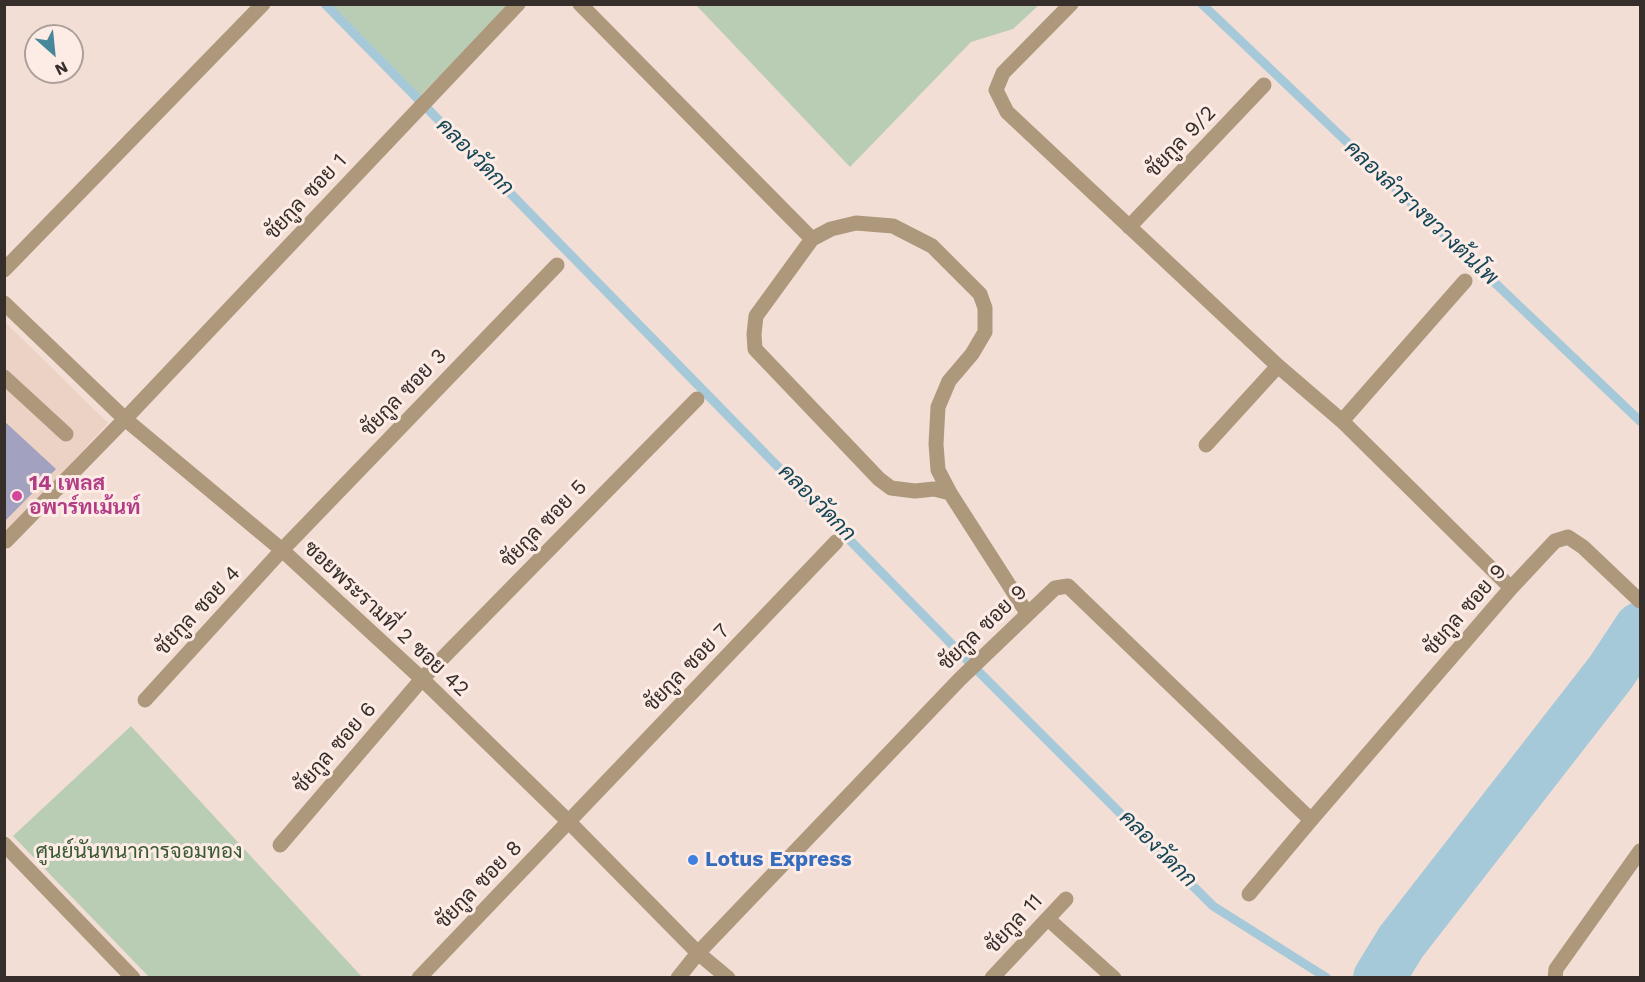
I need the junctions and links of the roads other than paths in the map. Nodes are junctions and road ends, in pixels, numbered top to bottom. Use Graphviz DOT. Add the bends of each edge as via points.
graph roads {
  1 [pos="263,4"];
  2 [pos="518,4"];
  3 [pos="580,4"];
  4 [pos="1071,4"];
  5 [pos="1264,85"];
  6 [pos="1129,227"];
  7 [pos="812,239"];
  8 [pos="557,265"];
  9 [pos="4,270"];
  10 [pos="1466,281"];
  11 [pos="4,303"];
  12 [pos="1278,366"];
  13 [pos="4,377"];
  14 [pos="697,399"];
  15 [pos="125,419"];
  16 [pos="1342,421"];
  17 [pos="66,434"];
  18 [pos="1206,445"];
  19 [pos="950,493"];
  20 [pos="6,541"];
  21 [pos="836,542"];
  22 [pos="282,550"];
  23 [pos="1511,588"];
  24 [pos="1641,601"];
  25 [pos="1027,613"];
  26 [pos="422,680"];
  27 [pos="145,700"];
  28 [pos="1311,820"];
  29 [pos="569,822"];
  30 [pos="4,844"];
  31 [pos="280,844"];
  32 [pos="1641,851"];
  33 [pos="1250,894"];
  34 [pos="1066,899"];
  35 [pos="1048,919"];
  36 [pos="698,952"];
  37 [pos="134,978"];
  38 [pos="419,978"];
  39 [pos="678,978"];
  40 [pos="728,978"];
  41 [pos="992,978"];
  42 [pos="1114,978"];
  43 [pos="1555,978"];
  1 -- 9 [label="street"];
  2 -- 15 [label="street, ชัยกูล ซอย 1"];
  3 -- 7 [label="street"];
  4 -- 6 [label="street" via="1003,73 996,90 1007,112"];
  5 -- 6 [label="street, ชัยกูล 9/2"];
  6 -- 12 [label="street"];
  7 -- 19 [label="street" via="756,316 755,349 891,488"];
  7 -- 19 [label="street" via="831,228 856,223 893,226 932,246 980,294 985,308 985,332 949,381 938,407 938,470"];
  8 -- 22 [label="street, ชัยกูล ซอย 3"];
  10 -- 16 [label="street"];
  11 -- 15 [label="street, ซอยพระรามที่ 2 ซอย 42"];
  12 -- 16 [label="street"];
  12 -- 18 [label="street"];
  13 -- 17 [label="street"];
  14 -- 26 [label="street, ชัยกูล ซอย 5"];
  15 -- 20 [label="street, ชัยกูล ซอย 1"];
  15 -- 22 [label="street, ซอยพระรามที่ 2 ซอย 42"];
  16 -- 23 [label="street"];
  19 -- 25 [label="street"];
  21 -- 29 [label="street, ชัยกูล ซอย 7"];
  22 -- 26 [label="street, ซอยพระรามที่ 2 ซอย 42"];
  22 -- 27 [label="street, ชัยกูล ซอย 4"];
  23 -- 24 [label="street, ชัยกูล ซอย 9" via="1555,541 1568,537"];
  23 -- 28 [label="street, ชัยกูล ซอย 9"];
  25 -- 28 [label="street, ชัยกูล ซอย 9" via="1055,588 1068,586"];
  25 -- 36 [label="street, ชัยกูล ซอย 9"];
  26 -- 29 [label="street, ซอยพระรามที่ 2 ซอย 42"];
  26 -- 31 [label="street, ชัยกูล ซอย 6"];
  28 -- 33 [label="street, ชัยกูล ซอย 9"];
  29 -- 36 [label="street, ซอยพระรามที่ 2 ซอย 42"];
  29 -- 38 [label="street, ชัยกูล ซอย 8"];
  30 -- 37 [label="street"];
  32 -- 43 [label="street" via="1556,969"];
  34 -- 35 [label="street, ชัยกูล 11"];
  35 -- 41 [label="street, ชัยกูล 11"];
  35 -- 42 [label="street"];
  36 -- 39 [label="street, ชัยกูล ซอย 9"];
  36 -- 40 [label="street, ซอยพระรามที่ 2 ซอย 42"];
}
